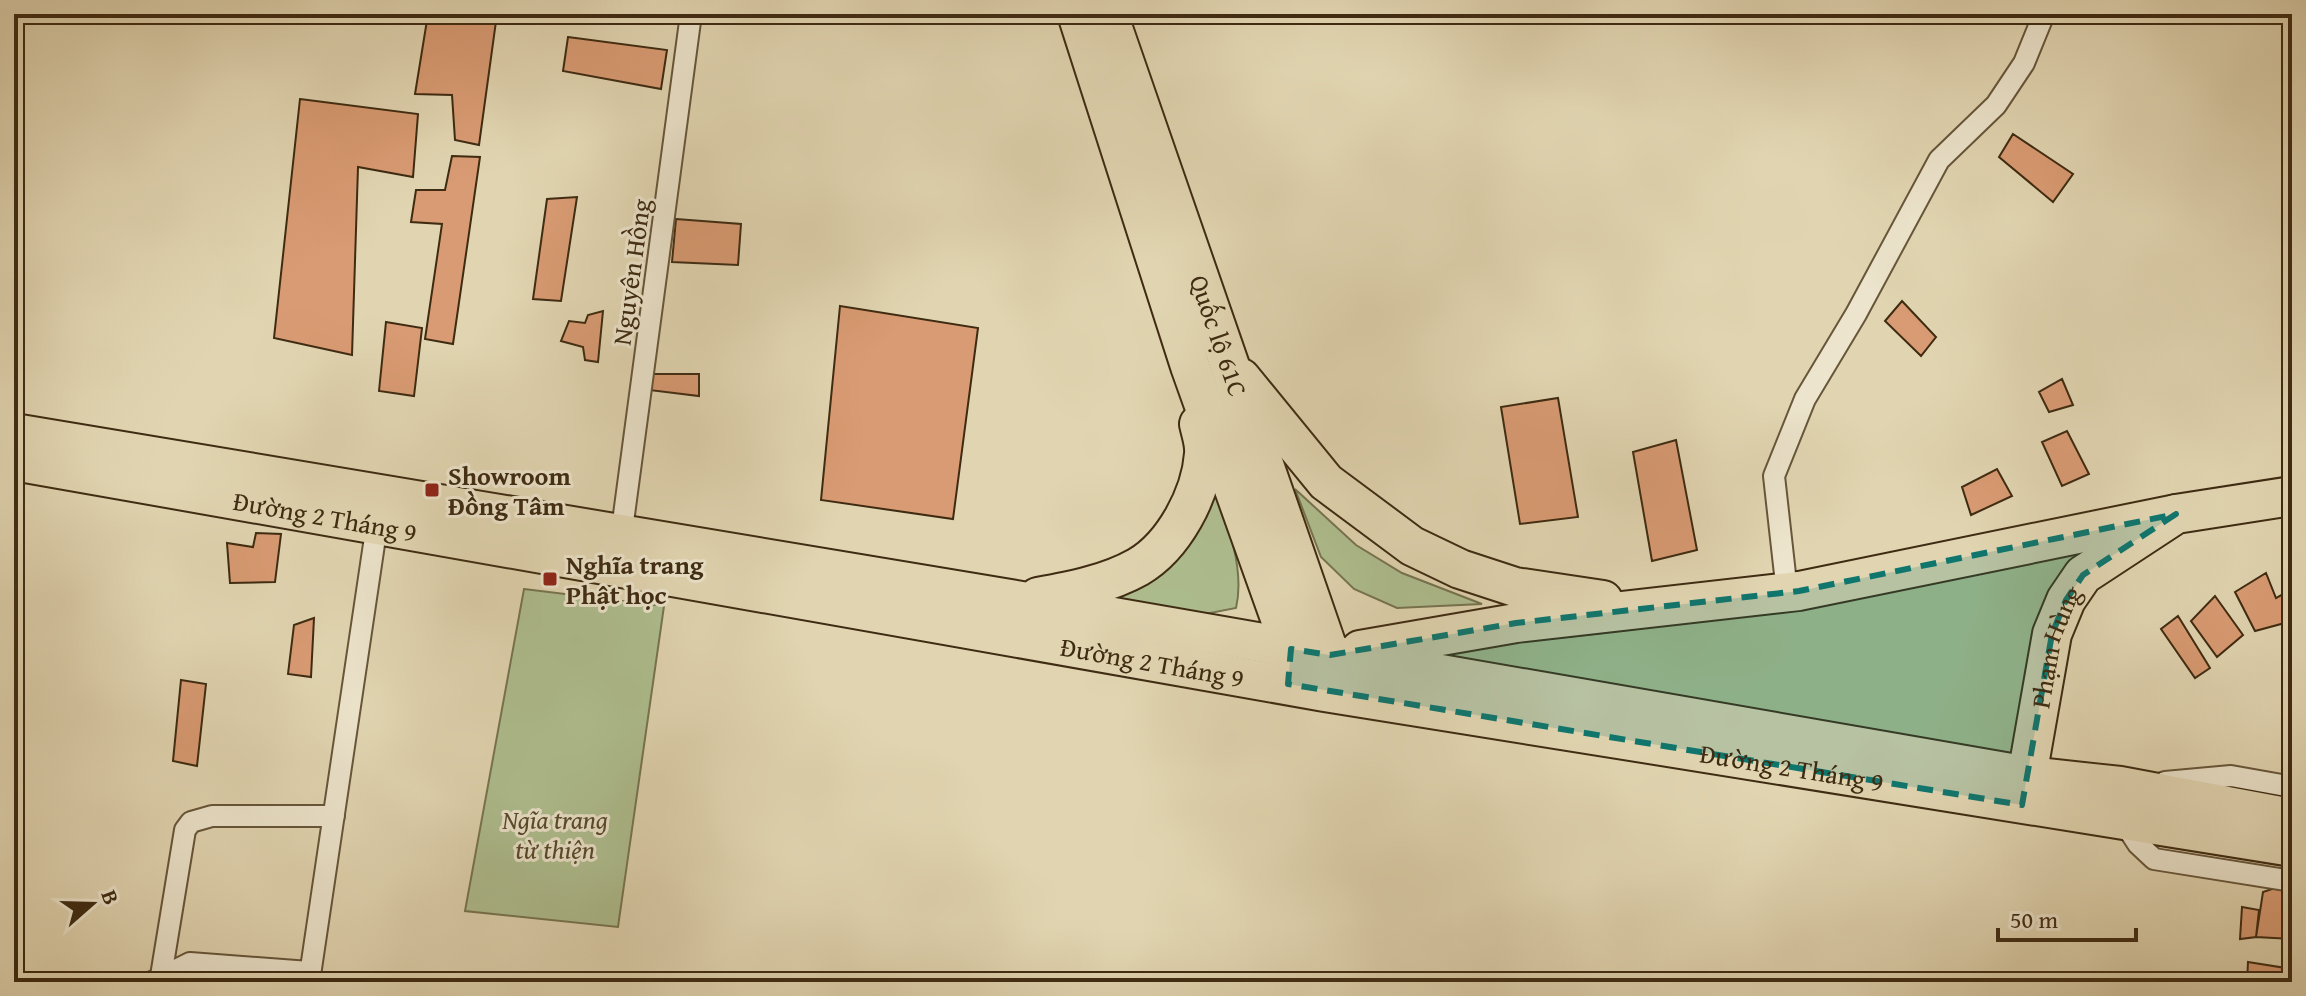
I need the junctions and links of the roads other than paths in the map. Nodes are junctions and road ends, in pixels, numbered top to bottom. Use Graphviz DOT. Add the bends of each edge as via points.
graph roads {
  1 [pos="691,14"];
  2 [pos="1077,14"];
  3 [pos="1108,14"];
  4 [pos="2044,14"];
  5 [pos="1206,361"];
  6 [pos="14,433"];
  7 [pos="14,461"];
  8 [pos="2292,496"];
  9 [pos="2176,514"];
  10 [pos="2292,514"];
  11 [pos="377,524"];
  12 [pos="621,537"];
  13 [pos="1787,592"];
  14 [pos="1010,599"];
  15 [pos="1657,609"];
  16 [pos="1330,655"];
  17 [pos="1290,667"];
  18 [pos="1325,692"];
  19 [pos="2292,787"];
  20 [pos="2037,792"];
  21 [pos="2120,802"];
  22 [pos="334,816"];
  23 [pos="2292,818"];
  24 [pos="2292,847"];
  25 [pos="2292,881"];
  26 [pos="309,977"];
  27 [pos="157,980"];
  1 -- 12 [label="street, Nguyên Hồng"];
  2 -- 5 [label="highway, Quốc lộ 61C"];
  3 -- 5 [label="highway, Quốc lộ 61C"];
  4 -- 13 [label="street" via="2024,63 1996,105 1939,160 1805,399 1774,476"];
  5 -- 14 [label="highway" via="1204,452 1196,489 1180,523 1140,566 1122,575 1085,588"];
  5 -- 15 [label="highway" via="1326,482 1412,546 1515,587"];
  5 -- 16 [label="highway, Quốc lộ 61C"];
  5 -- 17 [label="highway, Quốc lộ 61C"];
  6 -- 12 [label="highway, Đường 2 Tháng 9"];
  7 -- 11 [label="highway, Đường 2 Tháng 9"];
  8 -- 9 [label="highway, Phạm Hùng"];
  9 -- 13 [label="highway"];
  9 -- 20 [label="highway, Phạm Hùng" via="2083,575 2066,600 2052,634"];
  10 -- 20 [label="highway, Phạm Hùng" via="2197,530 2107,584 2077,638"];
  11 -- 17 [label="highway, Đường 2 Tháng 9"];
  11 -- 22 [label="street"];
  12 -- 14 [label="highway, Đường 2 Tháng 9"];
  13 -- 15 [label="highway"];
  14 -- 17 [label="highway, Đường 2 Tháng 9"];
  15 -- 16 [label="highway" via="1516,623"];
  16 -- 17 [label="highway, Đường 2 Tháng 9"];
  16 -- 18 [label="highway"];
  16 -- 20 [label="highway, Đường 2 Tháng 9"];
  17 -- 18 [label="highway, Đường 2 Tháng 9"];
  18 -- 20 [label="highway, Đường 2 Tháng 9"];
  19 -- 21 [label="street" via="2231,776"];
  20 -- 21 [label="highway, Đường 2 Tháng 9"];
  21 -- 23 [label="highway, Đường 2 Tháng 9"];
  21 -- 24 [label="highway, Đường 2 Tháng 9"];
  21 -- 25 [label="street" via="2138,844 2154,859"];
  22 -- 26 [label="street"];
  22 -- 27 [label="street" via="212,816 191,822 185,830"];
  26 -- 27 [label="street" via="190,963"];
}
